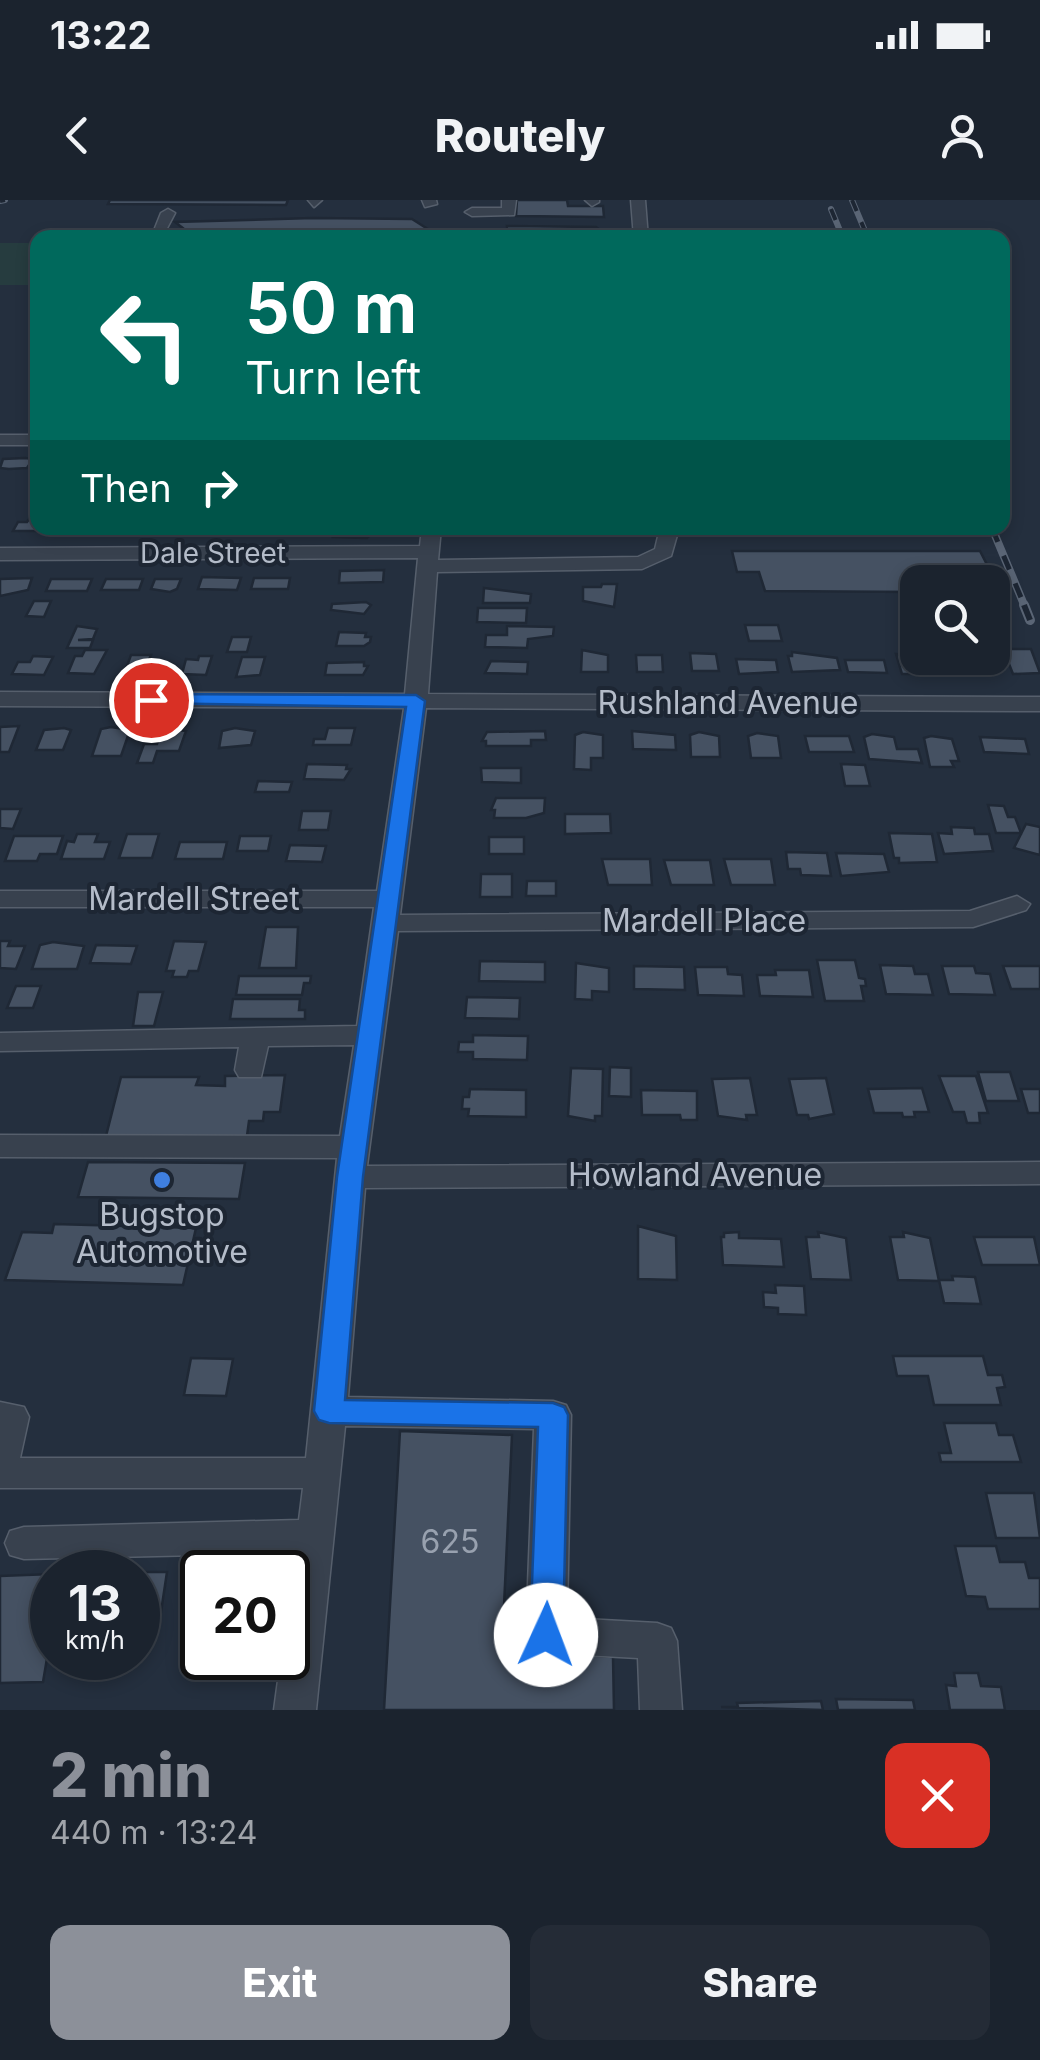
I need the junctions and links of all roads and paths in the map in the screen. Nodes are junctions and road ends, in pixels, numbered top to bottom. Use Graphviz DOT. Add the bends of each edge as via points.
graph roads {
  1 [pos="509,200"];
  2 [pos="638,200"];
  3 [pos="472,212"];
  4 [pos="168,214"];
  5 [pos="159,230"];
  6 [pos="640,230"];
  7 [pos="0,440"];
  8 [pos="30,440"];
  9 [pos="668,535"];
  10 [pos="428,549"];
  11 [pos="0,554"];
  12 [pos="0,699"];
  13 [pos="416,701"];
  14 [pos="1040,704"];
  15 [pos="0,899"];
  16 [pos="1017,904"];
  17 [pos="388,911"];
  18 [pos="371,1035"];
  19 [pos="255,1037"];
  20 [pos="0,1042"];
  21 [pos="250,1070"];
  22 [pos="0,1146"];
  23 [pos="352,1162"];
  24 [pos="1040,1173"];
  25 [pos="329,1411"];
  26 [pos="0,1416"];
  27 [pos="0,1464"];
  28 [pos="0,1473"];
  29 [pos="323,1473"];
  30 [pos="317,1536"];
  31 [pos="24,1543"];
  32 [pos="294,1710"];
  33 [pos="660,1710"];
  1 -- 3 [label="street" via="509,212"];
  2 -- 6 [label="street"];
  4 -- 5 [label="street"];
  7 -- 8 [label="street"];
  9 -- 10 [label="street, Dale Street" via="664,552 642,563"];
  10 -- 11 [label="street, Dale Street"];
  10 -- 13 [label="street"];
  12 -- 13 [label="street, Rushland Avenue"];
  13 -- 14 [label="street, Rushland Avenue"];
  13 -- 17 [label="street"];
  15 -- 17 [label="street, Mardell Street"];
  16 -- 17 [label="street, Mardell Place" via="973,919"];
  17 -- 18 [label="street"];
  18 -- 19 [label="street"];
  18 -- 23 [label="street"];
  19 -- 20 [label="street"];
  19 -- 21 [label="street"];
  22 -- 23 [label="street, Howland Avenue"];
  23 -- 24 [label="street, Howland Avenue"];
  23 -- 25 [label="street"];
  25 -- 29 [label="street"];
  25 -- 33 [label="street" via="553,1415 546,1635 656,1640"];
  26 -- 27 [label="street" via="11,1417"];
  28 -- 29 [label="street"];
  29 -- 30 [label="street"];
  30 -- 31 [label="street"];
  30 -- 32 [label="street"];
}
